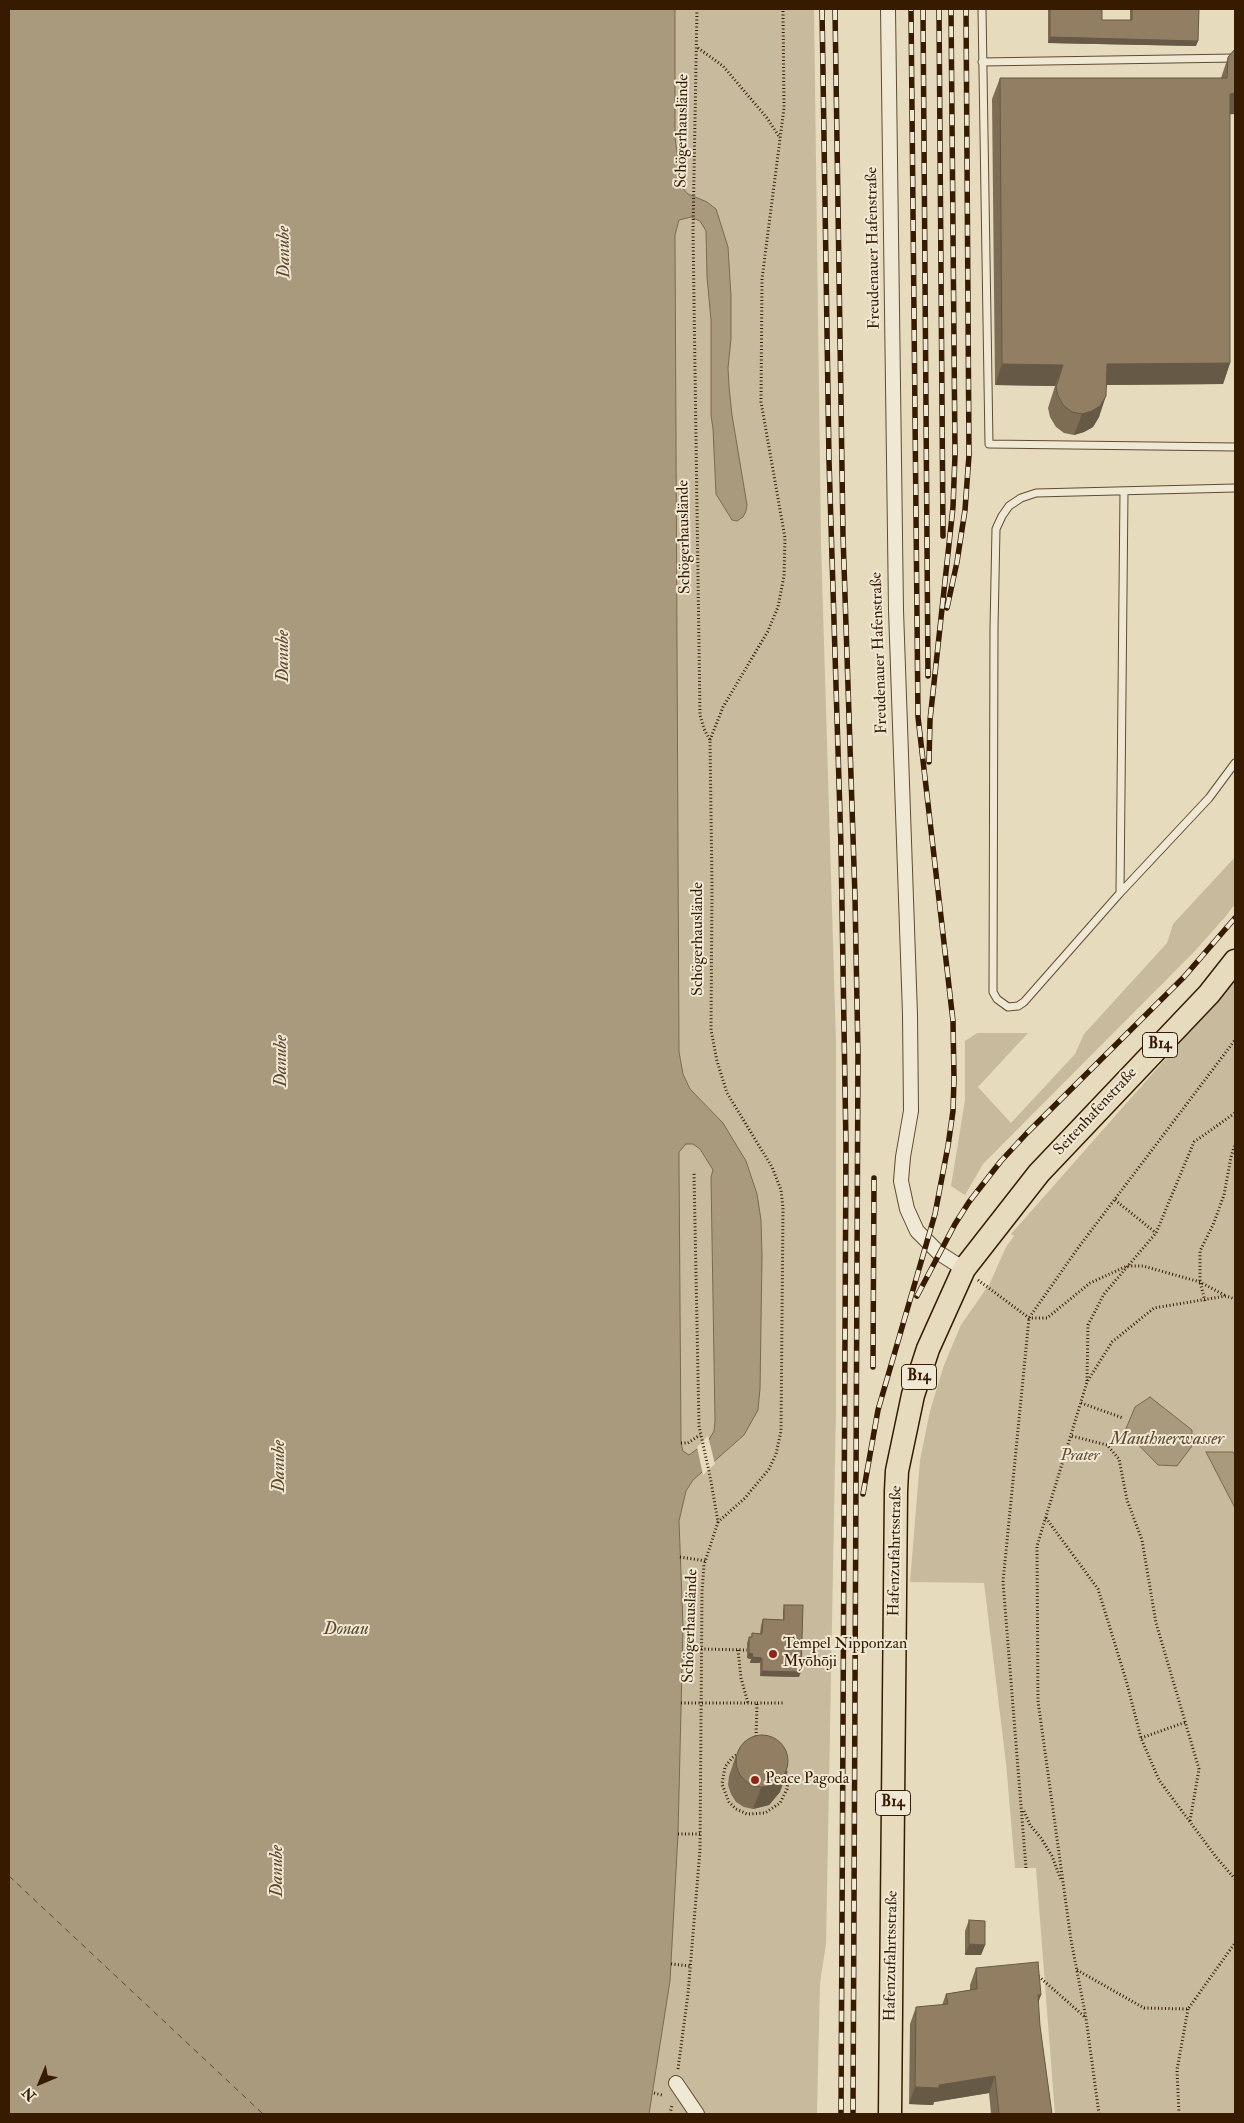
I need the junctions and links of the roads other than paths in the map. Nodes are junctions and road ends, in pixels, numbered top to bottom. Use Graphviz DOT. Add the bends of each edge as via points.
graph roads {
  1 [pos="888,9"];
  2 [pos="982,9"];
  3 [pos="1235,58"];
  4 [pos="982,62"];
  5 [pos="1235,447"];
  6 [pos="1235,488"];
  7 [pos="1124,492"];
  8 [pos="1235,764"];
  9 [pos="1120,893"];
  10 [pos="1235,961"];
  11 [pos="964,1269"];
  12 [pos="676,2083"];
  13 [pos="697,2114"];
  14 [pos="890,2114"];
  1 -- 11 [label="street, Freudenauer Hafenstraße" via="896,610 911,1111 902,1156 901,1181 907,1209 917,1231 938,1253"];
  2 -- 4 [label="lane"];
  3 -- 4 [label="lane"];
  4 -- 5 [label="lane" via="989,444"];
  6 -- 7 [label="lane"];
  7 -- 9 [label="lane"];
  7 -- 9 [label="lane" via="1036,493 1009,506 996,529 993,992 997,1000 1008,1006 1024,1002"];
  8 -- 9 [label="lane" via="1209,798"];
  10 -- 11 [label="main road, Seitenhafenstraße / B14" via="1208,994 1039,1173"];
  11 -- 14 [label="main road, Hafenzufahrtsstraße / B14" via="928,1350 913,1395 897,1471"];
  12 -- 13 [label="street"];
}
